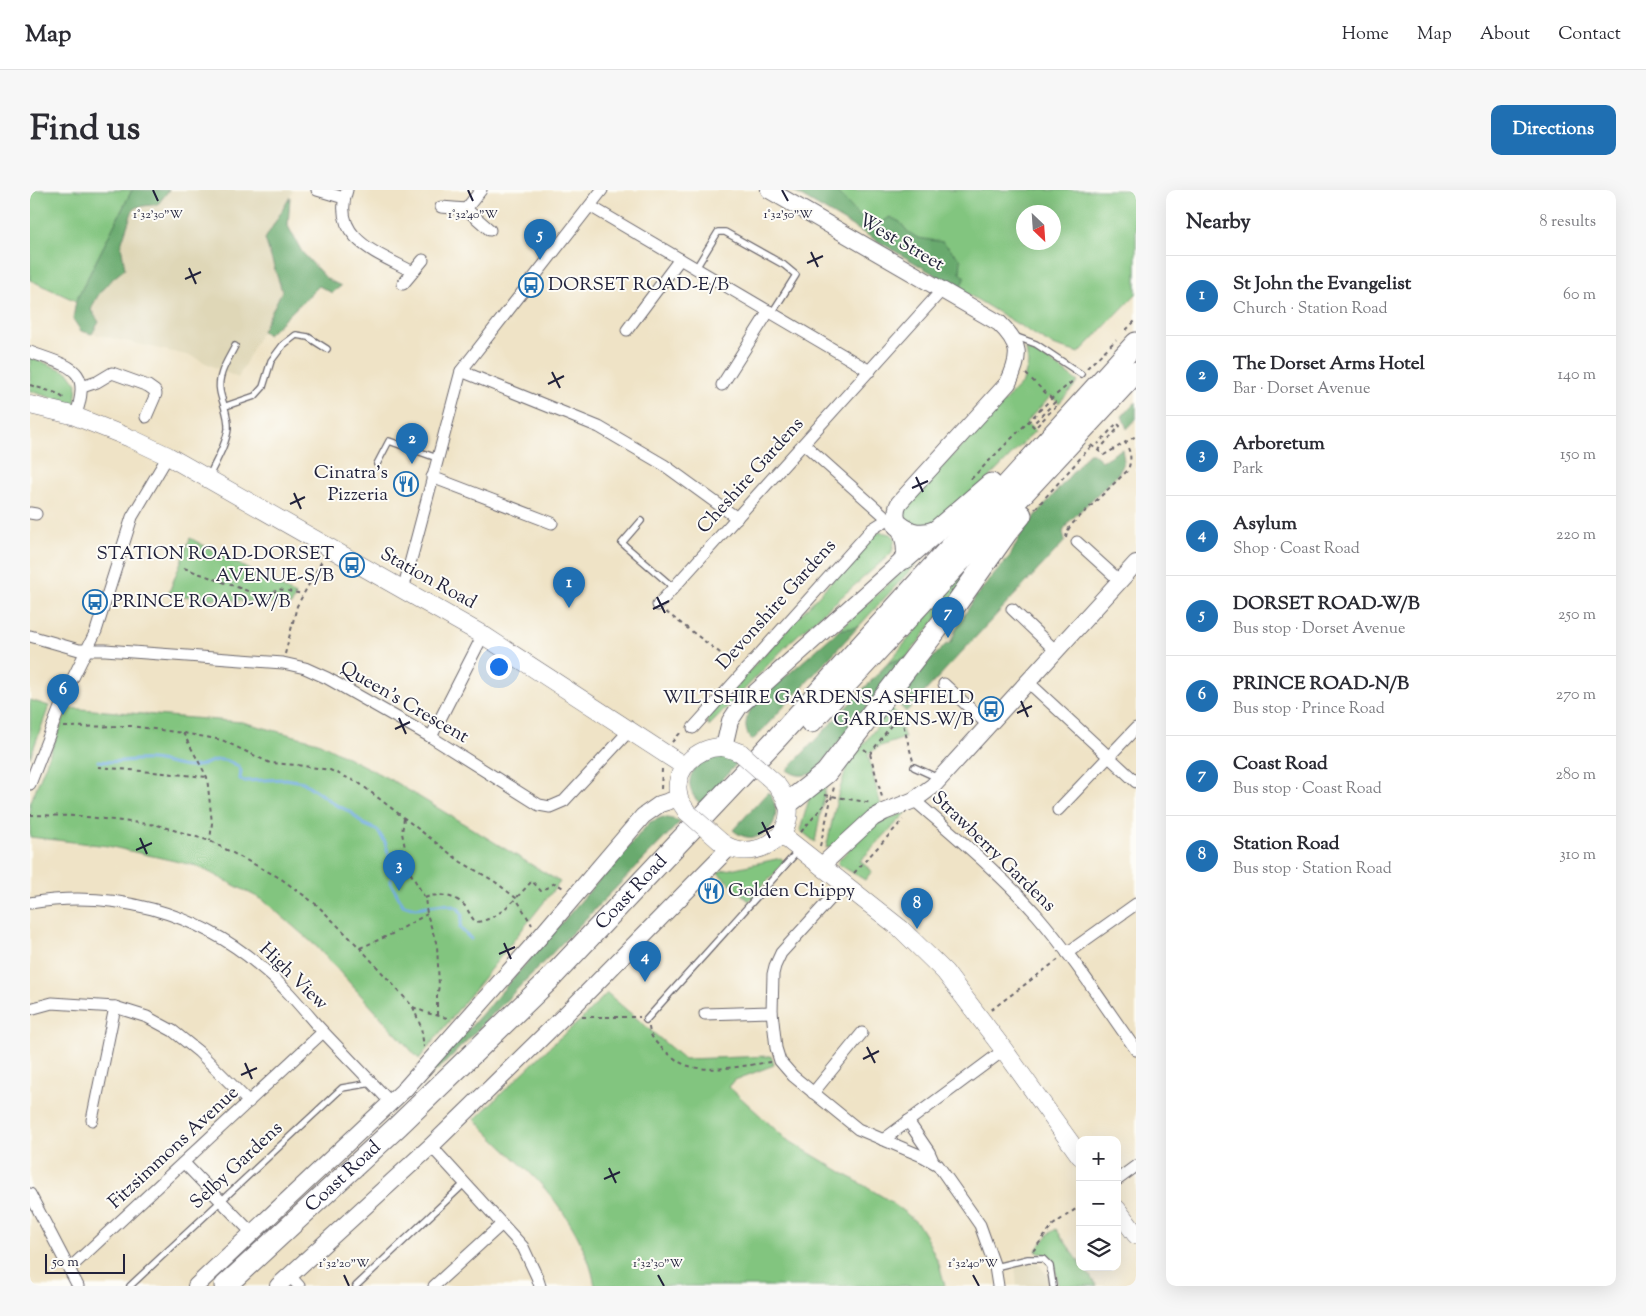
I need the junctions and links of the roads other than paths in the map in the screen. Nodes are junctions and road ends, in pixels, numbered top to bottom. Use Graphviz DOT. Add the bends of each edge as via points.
graph roads {
  1 [pos="317,190"];
  2 [pos="481,190"];
  3 [pos="602,190"];
  4 [pos="769,190"];
  5 [pos="345,194"];
  6 [pos="590,206"];
  7 [pos="441,207"];
  8 [pos="466,209"];
  9 [pos="490,230"];
  10 [pos="680,259"];
  11 [pos="423,260"];
  12 [pos="696,268"];
  13 [pos="413,272"];
  14 [pos="403,284"];
  15 [pos="942,290"];
  16 [pos="770,312"];
  17 [pos="627,330"];
  18 [pos="1010,334"];
  19 [pos="1125,339"];
  20 [pos="235,346"];
  21 [pos="327,349"];
  22 [pos="30,352"];
  23 [pos="461,371"];
  24 [pos="870,371"];
  25 [pos="1081,374"];
  26 [pos="1136,374"];
  27 [pos="722,385"];
  28 [pos="82,387"];
  29 [pos="1083,400"];
  30 [pos="30,405"];
  31 [pos="226,406"];
  32 [pos="76,414"];
  33 [pos="146,417"];
  34 [pos="804,444"];
  35 [pos="168,456"];
  36 [pos="437,458"];
  37 [pos="378,464"];
  38 [pos="432,477"];
  39 [pos="208,479"];
  40 [pos="737,518"];
  41 [pos="894,520"];
  42 [pos="641,521"];
  43 [pos="552,523"];
  44 [pos="937,530"];
  45 [pos="1077,542"];
  46 [pos="905,558"];
  47 [pos="1136,563"];
  48 [pos="1120,581"];
  49 [pos="674,588"];
  50 [pos="403,590"];
  51 [pos="658,606"];
  52 [pos="1012,609"];
  53 [pos="483,634"];
  54 [pos="30,636"];
  55 [pos="87,650"];
  56 [pos="1056,651"];
  57 [pos="1028,681"];
  58 [pos="944,684"];
  59 [pos="988,725"];
  60 [pos="693,728"];
  61 [pos="1136,728"];
  62 [pos="630,730"];
  63 [pos="430,737"];
  64 [pos="724,747"];
  65 [pos="1109,756"];
  66 [pos="684,766"];
  67 [pos="914,767"];
  68 [pos="940,779"];
  69 [pos="1136,782"];
  70 [pos="30,784"];
  71 [pos="914,800"];
  72 [pos="788,803"];
  73 [pos="683,805"];
  74 [pos="1058,810"];
  75 [pos="782,835"];
  76 [pos="725,845"];
  77 [pos="800,849"];
  78 [pos="822,865"];
  79 [pos="844,884"];
  80 [pos="30,903"];
  81 [pos="1136,904"];
  82 [pos="1067,954"];
  83 [pos="115,1006"];
  84 [pos="30,1009"];
  85 [pos="772,1012"];
  86 [pos="705,1014"];
  87 [pos="646,1020"];
  88 [pos="323,1032"];
  89 [pos="862,1034"];
  90 [pos="1132,1035"];
  91 [pos="1004,1050"];
  92 [pos="1136,1050"];
  93 [pos="372,1083"];
  94 [pos="813,1093"];
  95 [pos="249,1102"];
  96 [pos="391,1103"];
  97 [pos="92,1120"];
  98 [pos="908,1121"];
  99 [pos="883,1140"];
  100 [pos="431,1146"];
  101 [pos="1076,1150"];
  102 [pos="933,1161"];
  103 [pos="184,1163"];
  104 [pos="1136,1166"];
  105 [pos="1121,1177"];
  106 [pos="465,1183"];
  107 [pos="30,1194"];
  108 [pos="221,1201"];
  109 [pos="1121,1214"];
  110 [pos="502,1224"];
  111 [pos="252,1233"];
  112 [pos="1136,1234"];
  113 [pos="995,1267"];
  114 [pos="69,1269"];
  115 [pos="289,1282"];
  116 [pos="78,1286"];
  117 [pos="130,1286"];
  118 [pos="196,1286"];
  119 [pos="225,1286"];
  120 [pos="244,1286"];
  121 [pos="356,1286"];
  122 [pos="434,1286"];
  123 [pos="540,1286"];
  124 [pos="998,1286"];
  125 [pos="1053,1286"];
  1 -- 5 [label="street"];
  2 -- 8 [label="street"];
  3 -- 6 [label="street"];
  4 -- 15 [label="street, West Street"];
  5 -- 13 [label="street" via="344,212 348,228 356,240"];
  6 -- 10 [label="street"];
  6 -- 23 [label="street"];
  7 -- 8 [label="street"];
  8 -- 9 [label="street"];
  10 -- 12 [label="street"];
  10 -- 17 [label="street"];
  11 -- 13 [label="street"];
  12 -- 16 [label="street"];
  12 -- 16 [label="lane" via="718,232 725,232 784,265 796,274"];
  13 -- 14 [label="street"];
  15 -- 18 [label="street, West Street" via="999,323"];
  15 -- 24 [label="street, Cheshire Gardens"];
  16 -- 24 [label="street"];
  16 -- 27 [label="street"];
  18 -- 25 [label="lane" via="1036,344"];
  18 -- 41 [label="street, Devonshire Gardens" via="1016,349 1016,365 1008,383 899,503"];
  19 -- 29 [label="highway, Coast Road"];
  20 -- 31 [label="lane" via="221,375 220,390"];
  21 -- 31 [label="lane" via="308,337 296,335 271,361 263,386 255,396"];
  22 -- 28 [label="street" via="70,368 77,374"];
  23 -- 36 [label="street"];
  23 -- 40 [label="street" via="599,427 664,464"];
  24 -- 34 [label="street, Cheshire Gardens"];
  26 -- 72 [label="highway" via="1006,532 954,607 826,773"];
  26 -- 120 [label="highway, Coast Road" via="559,990"];
  28 -- 32 [label="street"];
  28 -- 33 [label="street" via="113,373 161,392"];
  29 -- 44 [label="highway"];
  29 -- 119 [label="highway, Coast Road" via="777,738 548,982"];
  30 -- 32 [label="main road, Station Road"];
  31 -- 39 [label="lane" via="226,439"];
  32 -- 35 [label="main road, Station Road"];
  34 -- 40 [label="street, Cheshire Gardens"];
  34 -- 41 [label="street"];
  35 -- 39 [label="main road, Station Road"];
  35 -- 55 [label="street" via="132,518"];
  36 -- 37 [label="lane" via="389,441"];
  36 -- 38 [label="street"];
  38 -- 43 [label="street"];
  38 -- 50 [label="street"];
  39 -- 50 [label="main road, Station Road"];
  40 -- 49 [label="street, Cheshire Gardens"];
  41 -- 44 [label="highway" via="904,530 916,534"];
  41 -- 46 [label="street" via="904,542"];
  41 -- 60 [label="street, Devonshire Gardens" via="872,529"];
  42 -- 49 [label="lane" via="622,543"];
  44 -- 46 [label="highway"];
  45 -- 48 [label="street"];
  46 -- 64 [label="street" via="740,706 730,720"];
  47 -- 48 [label="street"];
  48 -- 56 [label="street"];
  49 -- 51 [label="street, Cheshire Gardens"];
  50 -- 53 [label="main road, Station Road"];
  52 -- 56 [label="street"];
  53 -- 62 [label="main road, Station Road"];
  53 -- 63 [label="street"];
  54 -- 55 [label="street, Queen's Crescent"];
  55 -- 63 [label="street, Queen's Crescent" via="282,663 305,668"];
  55 -- 70 [label="street"];
  56 -- 57 [label="street"];
  57 -- 59 [label="street"];
  57 -- 65 [label="street"];
  58 -- 59 [label="street"];
  59 -- 68 [label="street"];
  61 -- 65 [label="street"];
  62 -- 63 [label="street, Queen's Crescent" via="564,801 550,807 539,805"];
  62 -- 66 [label="main road, Station Road"];
  64 -- 66 [label="main road" via="696,754"];
  64 -- 72 [label="main road, bridge" via="741,753 776,784"];
  65 -- 69 [label="street"];
  65 -- 74 [label="street"];
  66 -- 73 [label="main road" via="678,782"];
  67 -- 68 [label="lane"];
  68 -- 71 [label="street"];
  71 -- 78 [label="street" via="886,807"];
  71 -- 82 [label="street, Strawberry Gardens" via="1008,885 1038,916"];
  72 -- 75 [label="main road" via="788,817"];
  73 -- 76 [label="main road, bridge"];
  73 -- 96 [label="street, Coast Road" via="660,804 643,816"];
  75 -- 76 [label="main road" via="768,845 749,851"];
  75 -- 77 [label="main road"];
  76 -- 100 [label="street, Coast Road" via="567,1013"];
  77 -- 78 [label="main road"];
  77 -- 87 [label="lane"];
  78 -- 79 [label="main road"];
  79 -- 85 [label="street" via="778,959"];
  79 -- 91 [label="main road" via="901,929 944,972"];
  80 -- 88 [label="street, High View" via="70,898 118,902 140,905 188,922 215,935 260,966"];
  81 -- 82 [label="street"];
  82 -- 90 [label="street, Strawberry Gardens"];
  83 -- 84 [label="street" via="52,1003"];
  83 -- 95 [label="street" via="148,1017 173,1031"];
  83 -- 97 [label="street"];
  85 -- 86 [label="street"];
  85 -- 94 [label="street" via="780,1061"];
  88 -- 93 [label="street, High View"];
  88 -- 95 [label="street, Fitzsimmons Avenue"];
  89 -- 94 [label="street"];
  90 -- 92 [label="street, Strawberry Gardens"];
  91 -- 98 [label="street"];
  91 -- 101 [label="main road"];
  93 -- 96 [label="street, High View"];
  93 -- 108 [label="lane, Selby Gardens" via="342,1088"];
  94 -- 99 [label="street" via="858,1129"];
  95 -- 103 [label="street, Fitzsimmons Avenue"];
  96 -- 111 [label="street, Coast Road"];
  98 -- 99 [label="street"];
  98 -- 102 [label="street"];
  99 -- 102 [label="street"];
  100 -- 106 [label="street"];
  100 -- 115 [label="street, Coast Road"];
  102 -- 113 [label="street" via="980,1225"];
  103 -- 108 [label="street"];
  103 -- 114 [label="street, Fitzsimmons Avenue"];
  104 -- 105 [label="street"];
  106 -- 110 [label="street"];
  106 -- 121 [label="lane"];
  107 -- 114 [label="street"];
  108 -- 111 [label="street"];
  108 -- 117 [label="lane, Selby Gardens"];
  109 -- 112 [label="main road"];
  110 -- 122 [label="street"];
  110 -- 123 [label="street" via="523,1247"];
  111 -- 118 [label="street, Coast Road"];
  113 -- 124 [label="street"];
  113 -- 125 [label="lane" via="1039,1258 1046,1261 1051,1269"];
  114 -- 116 [label="street"];
}
